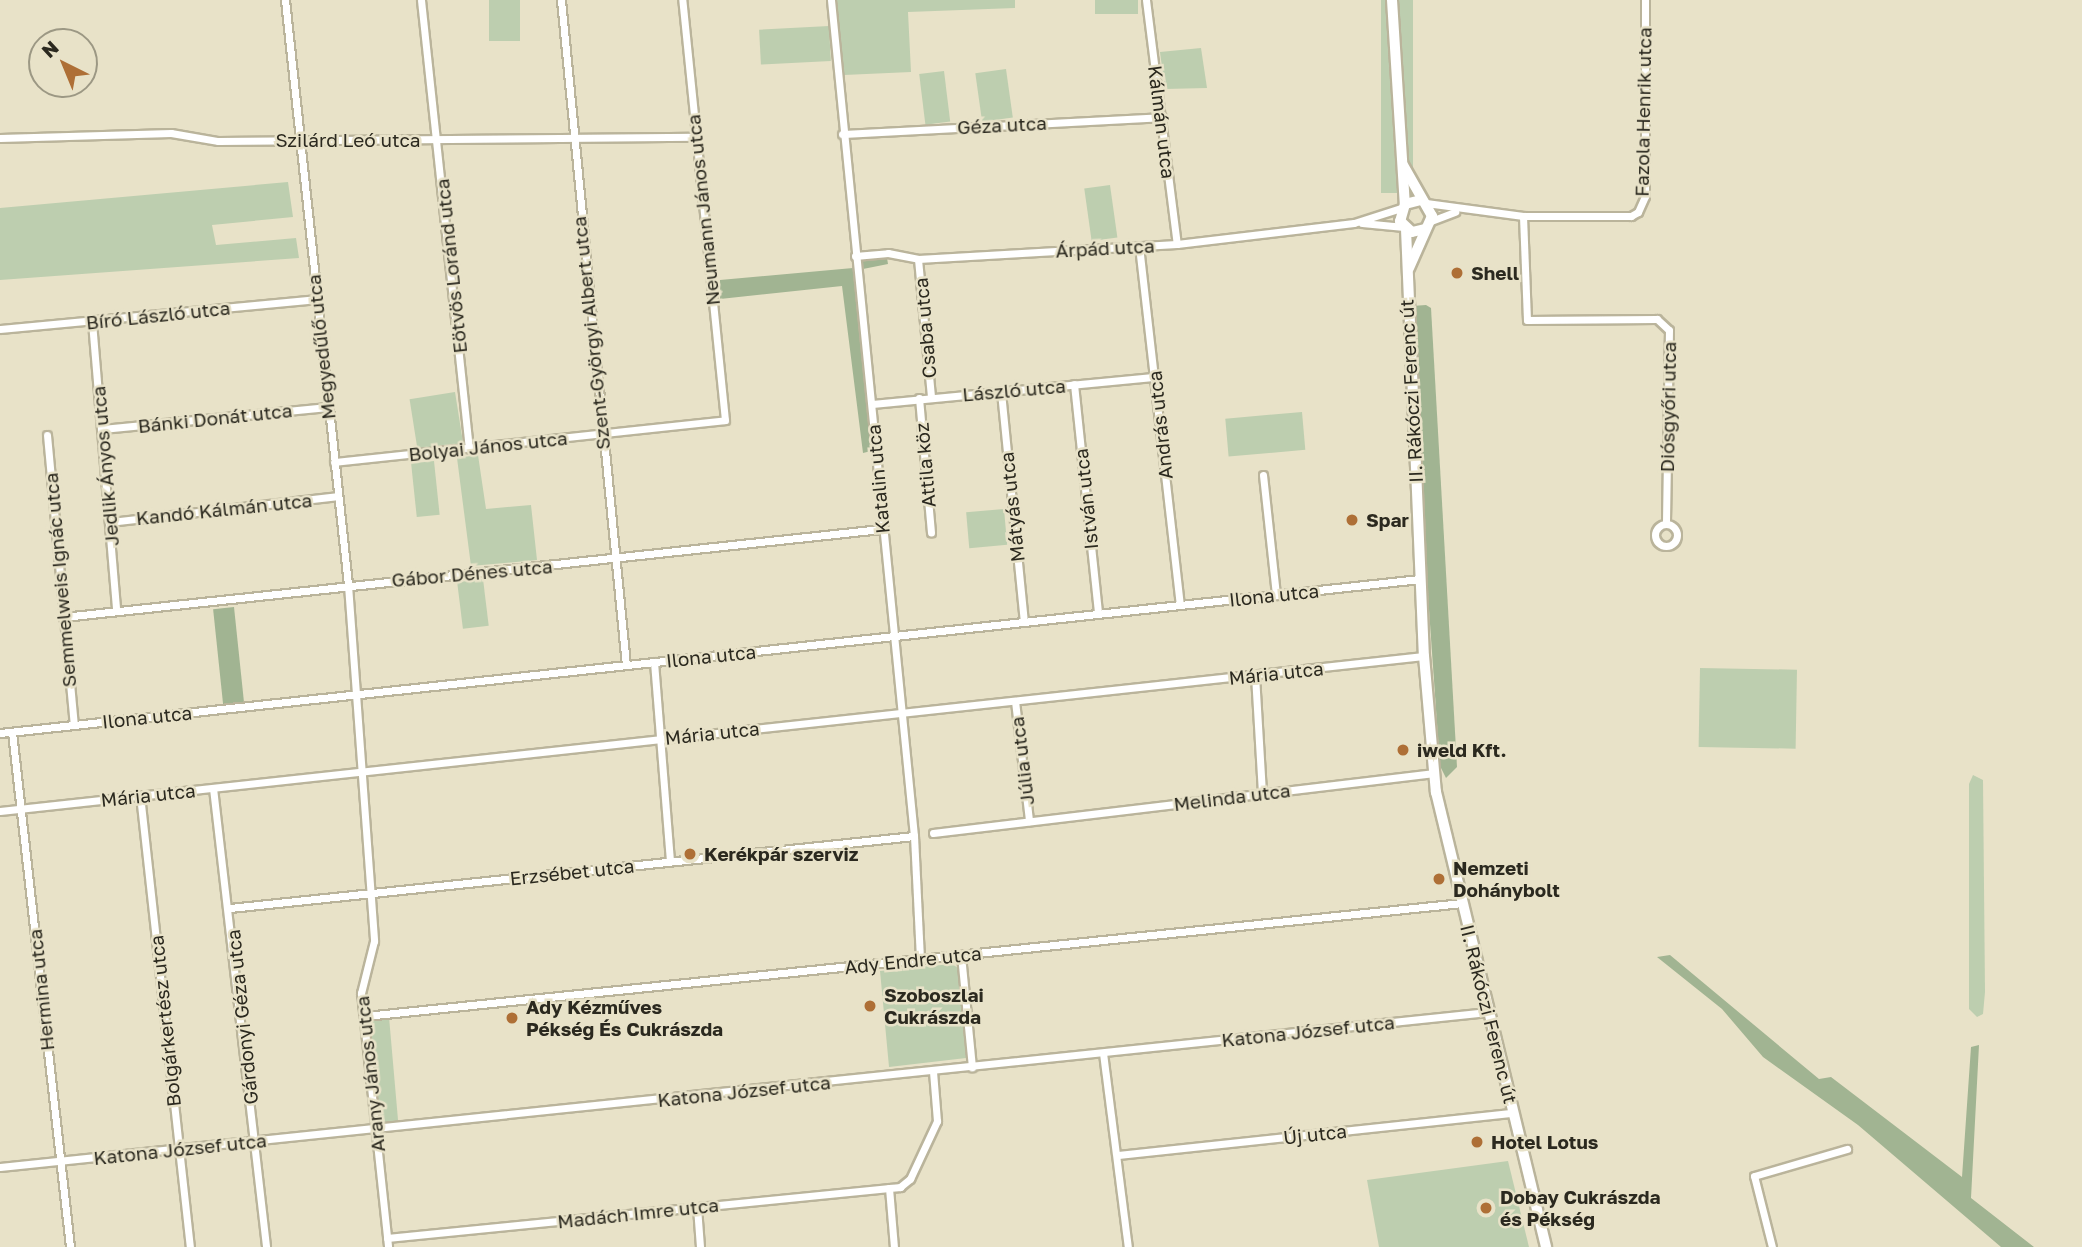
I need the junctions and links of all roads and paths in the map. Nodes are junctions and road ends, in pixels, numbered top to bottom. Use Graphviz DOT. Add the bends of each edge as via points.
graph roads {
  1 [pos="285,0"];
  2 [pos="421,0"];
  3 [pos="561,0"];
  4 [pos="682,0"];
  5 [pos="831,0"];
  6 [pos="1146,0"];
  7 [pos="1392,0"];
  8 [pos="1645,0"];
  9 [pos="1162,117"];
  10 [pos="842,134"];
  11 [pos="696,136"];
  12 [pos="0,138"];
  13 [pos="438,140"];
  14 [pos="572,140"];
  15 [pos="298,141"];
  16 [pos="1400,158"];
  17 [pos="1424,202"];
  18 [pos="1403,206"];
  19 [pos="1460,211"];
  20 [pos="1523,216"];
  21 [pos="1354,223"];
  22 [pos="1428,225"];
  23 [pos="1405,228"];
  24 [pos="1177,244"];
  25 [pos="1139,246"];
  26 [pos="855,256"];
  27 [pos="918,259"];
  28 [pos="1406,278"];
  29 [pos="315,299"];
  30 [pos="92,322"];
  31 [pos="0,329"];
  32 [pos="1155,377"];
  33 [pos="1074,384"];
  34 [pos="1001,392"];
  35 [pos="931,396"];
  36 [pos="919,398"];
  37 [pos="873,404"];
  38 [pos="327,407"];
  39 [pos="725,420"];
  40 [pos="103,429"];
  41 [pos="601,434"];
  42 [pos="47,435"];
  43 [pos="469,448"];
  44 [pos="334,462"];
  45 [pos="1264,475"];
  46 [pos="338,496"];
  47 [pos="110,522"];
  48 [pos="1666,524"];
  49 [pos="881,529"];
  50 [pos="931,532"];
  51 [pos="614,559"];
  52 [pos="1421,579"];
  53 [pos="348,585"];
  54 [pos="1276,595"];
  55 [pos="1180,604"];
  56 [pos="116,610"];
  57 [pos="1098,614"];
  58 [pos="63,617"];
  59 [pos="1024,622"];
  60 [pos="893,637"];
  61 [pos="1424,656"];
  62 [pos="654,662"];
  63 [pos="626,665"];
  64 [pos="1255,675"];
  65 [pos="353,694"];
  66 [pos="1015,701"];
  67 [pos="901,713"];
  68 [pos="74,726"];
  69 [pos="12,732"];
  70 [pos="0,733"];
  71 [pos="662,738"];
  72 [pos="359,770"];
  73 [pos="1434,773"];
  74 [pos="214,788"];
  75 [pos="1262,794"];
  76 [pos="140,796"];
  77 [pos="21,809"];
  78 [pos="0,811"];
  79 [pos="1029,821"];
  80 [pos="933,833"];
  81 [pos="914,836"];
  82 [pos="670,861"];
  83 [pos="370,895"];
  84 [pos="1462,903"];
  85 [pos="229,908"];
  86 [pos="961,955"];
  87 [pos="920,958"];
  88 [pos="1488,1012"];
  89 [pos="365,1016"];
  90 [pos="1103,1053"];
  91 [pos="972,1067"];
  92 [pos="933,1071"];
  93 [pos="1513,1113"];
  94 [pos="376,1129"];
  95 [pos="255,1141"];
  96 [pos="178,1149"];
  97 [pos="1847,1149"];
  98 [pos="1118,1154"];
  99 [pos="60,1161"];
  100 [pos="0,1167"];
  101 [pos="889,1188"];
  102 [pos="697,1207"];
  103 [pos="387,1243"];
  104 [pos="70,1247"];
  105 [pos="190,1247"];
  106 [pos="266,1247"];
  107 [pos="700,1247"];
  108 [pos="894,1247"];
  109 [pos="1128,1247"];
  110 [pos="1546,1247"];
  111 [pos="1772,1247"];
  1 -- 15 [label="street, Megyedűlő utca"];
  2 -- 13 [label="street, Eötvös Loránd utca"];
  3 -- 14 [label="street, Szent-Györgyi Albert utca"];
  4 -- 11 [label="street, Neumann János utca"];
  5 -- 10 [label="street, Katalin utca"];
  6 -- 9 [label="street, Kálmán utca"];
  7 -- 16 [label="main road, II. Rákóczi Ferenc út"];
  8 -- 20 [label="street, Fazola Henrik utca" via="1643,206 1631,216"];
  9 -- 10 [label="street, Géza utca"];
  9 -- 24 [label="street, Kálmán utca"];
  10 -- 26 [label="street, Katalin utca"];
  11 -- 14 [label="street, Szilárd Leó utca"];
  11 -- 39 [label="street, Neumann János utca"];
  12 -- 15 [label="street, Szilárd Leó utca" via="171,133 196,140"];
  13 -- 14 [label="street, Szilárd Leó utca"];
  13 -- 15 [label="street, Szilárd Leó utca"];
  13 -- 43 [label="street, Eötvös Loránd utca"];
  14 -- 41 [label="street, Szent-Györgyi Albert utca"];
  15 -- 29 [label="street, Megyedűlő utca"];
  16 -- 17 [label="main road, II. Rákóczi Ferenc út"];
  16 -- 18 [label="main road, II. Rákóczi Ferenc út"];
  17 -- 18 [label="main road"];
  17 -- 19 [label="street"];
  17 -- 22 [label="main road, II. Rákóczi Ferenc út"];
  18 -- 21 [label="street, Árpád utca"];
  18 -- 23 [label="main road, II. Rákóczi Ferenc út"];
  19 -- 20 [label="street, Fazola Henrik utca"];
  19 -- 22 [label="street"];
  20 -- 48 [label="street, Diósgyőri utca" via="1527,320 1657,320 1669,330"];
  21 -- 23 [label="street, Árpád utca"];
  21 -- 24 [label="street, Árpád utca"];
  22 -- 23 [label="main road"];
  22 -- 28 [label="main road, II. Rákóczi Ferenc út"];
  23 -- 28 [label="main road, II. Rákóczi Ferenc út"];
  24 -- 25 [label="street, Árpád utca"];
  25 -- 27 [label="street, Árpád utca"];
  25 -- 32 [label="street, András utca"];
  26 -- 27 [label="street, Árpád utca" via="888,253"];
  26 -- 37 [label="street, Katalin utca"];
  27 -- 35 [label="street, Csaba utca"];
  28 -- 52 [label="main road, II. Rákóczi Ferenc út"];
  29 -- 30 [label="street, Bíró László utca"];
  29 -- 38 [label="street, Megyedűlő utca"];
  30 -- 31 [label="street, Bíró László utca"];
  30 -- 40 [label="street, Jedlik Ányos utca"];
  32 -- 33 [label="street, László utca"];
  32 -- 55 [label="street, András utca"];
  33 -- 34 [label="street, László utca"];
  33 -- 57 [label="street, István utca"];
  34 -- 35 [label="street, László utca"];
  34 -- 59 [label="street, Mátyás utca"];
  35 -- 36 [label="street, László utca"];
  36 -- 37 [label="street, László utca"];
  36 -- 50 [label="street, Attila köz"];
  37 -- 49 [label="street, Katalin utca"];
  38 -- 40 [label="street, Bánki Donát utca"];
  38 -- 44 [label="street, Megyedűlő utca"];
  39 -- 41 [label="street, Bolyai János utca"];
  40 -- 47 [label="street, Jedlik Ányos utca"];
  41 -- 43 [label="street, Bolyai János utca"];
  41 -- 51 [label="street, Szent-Györgyi Albert utca"];
  42 -- 58 [label="street, Semmelweis Ignác utca"];
  43 -- 44 [label="street, Bolyai János utca"];
  44 -- 46 [label="street, Megyedűlő utca"];
  45 -- 54 [label="street"];
  46 -- 47 [label="street, Kandó Kálmán utca"];
  46 -- 53 [label="street, Megyedűlő utca"];
  47 -- 56 [label="street, Jedlik Ányos utca"];
  49 -- 51 [label="street, Gábor Dénes utca"];
  49 -- 60 [label="street, Katalin utca"];
  51 -- 53 [label="street, Gábor Dénes utca"];
  51 -- 63 [label="street, Szent-Györgyi Albert utca"];
  52 -- 54 [label="street, Ilona utca"];
  52 -- 61 [label="main road, II. Rákóczi Ferenc út"];
  53 -- 56 [label="street, Gábor Dénes utca"];
  53 -- 65 [label="street, Megyedűlő utca"];
  54 -- 55 [label="street, Ilona utca"];
  55 -- 57 [label="street, Ilona utca"];
  56 -- 58 [label="street, Gábor Dénes utca"];
  57 -- 59 [label="street, Ilona utca"];
  58 -- 68 [label="street, Semmelweis Ignác utca"];
  59 -- 60 [label="street, Ilona utca"];
  60 -- 62 [label="street, Ilona utca"];
  60 -- 67 [label="street, Katalin utca"];
  61 -- 64 [label="street, Mária utca"];
  61 -- 73 [label="main road, II. Rákóczi Ferenc út"];
  62 -- 63 [label="street, Ilona utca"];
  62 -- 71 [label="street"];
  63 -- 65 [label="street, Ilona utca"];
  64 -- 66 [label="street, Mária utca"];
  64 -- 75 [label="street"];
  65 -- 68 [label="street, Ilona utca"];
  65 -- 72 [label="street, Arany János utca"];
  66 -- 67 [label="street, Mária utca"];
  66 -- 79 [label="street, Júlia utca"];
  67 -- 71 [label="street, Mária utca"];
  67 -- 81 [label="street, Katalin utca"];
  68 -- 69 [label="street, Ilona utca"];
  69 -- 70 [label="street, Ilona utca"];
  69 -- 77 [label="street, Hermina utca"];
  71 -- 72 [label="street, Mária utca"];
  71 -- 82 [label="street"];
  72 -- 74 [label="street, Mária utca"];
  72 -- 83 [label="street, Arany János utca"];
  73 -- 75 [label="street, Melinda utca"];
  73 -- 84 [label="main road, II. Rákóczi Ferenc út"];
  74 -- 76 [label="street, Mária utca"];
  74 -- 85 [label="street, Gárdonyi Géza utca"];
  75 -- 79 [label="street, Melinda utca"];
  76 -- 77 [label="street, Mária utca"];
  76 -- 96 [label="street, Bolgárkertész utca"];
  77 -- 78 [label="street, Mária utca"];
  77 -- 99 [label="street, Hermina utca"];
  79 -- 80 [label="street, Melinda utca"];
  81 -- 82 [label="street, Erzsébet utca"];
  81 -- 87 [label="street, Katalin utca"];
  82 -- 83 [label="street, Erzsébet utca"];
  83 -- 85 [label="street, Erzsébet utca"];
  83 -- 89 [label="street, Arany János utca" via="374,941 362,983"];
  84 -- 86 [label="street, Ady Endre utca"];
  84 -- 88 [label="main road, II. Rákóczi Ferenc út"];
  85 -- 95 [label="street, Gárdonyi Géza utca"];
  86 -- 87 [label="street, Ady Endre utca"];
  86 -- 91 [label="street"];
  87 -- 89 [label="street, Ady Endre utca"];
  88 -- 90 [label="street, Katona József utca"];
  88 -- 93 [label="main road, II. Rákóczi Ferenc út"];
  89 -- 94 [label="street, Arany János utca"];
  90 -- 91 [label="street, Katona József utca"];
  90 -- 98 [label="street"];
  91 -- 92 [label="street, Katona József utca"];
  92 -- 94 [label="street, Katona József utca"];
  92 -- 101 [label="street" via="937,1121 910,1179"];
  93 -- 98 [label="street, Új utca"];
  93 -- 110 [label="main road, II. Rákóczi Ferenc út"];
  94 -- 95 [label="street, Katona József utca"];
  94 -- 103 [label="street, Arany János utca"];
  95 -- 96 [label="street, Katona József utca"];
  95 -- 106 [label="street, Gárdonyi Géza utca"];
  96 -- 99 [label="street, Katona József utca"];
  96 -- 105 [label="street, Bolgárkertész utca"];
  97 -- 111 [label="street" via="1754,1176"];
  98 -- 109 [label="street"];
  99 -- 100 [label="street, Katona József utca"];
  99 -- 104 [label="street, Hermina utca"];
  101 -- 102 [label="street, Madách Imre utca"];
  101 -- 108 [label="street"];
  102 -- 103 [label="street, Madách Imre utca"];
  102 -- 107 [label="street"];
}
